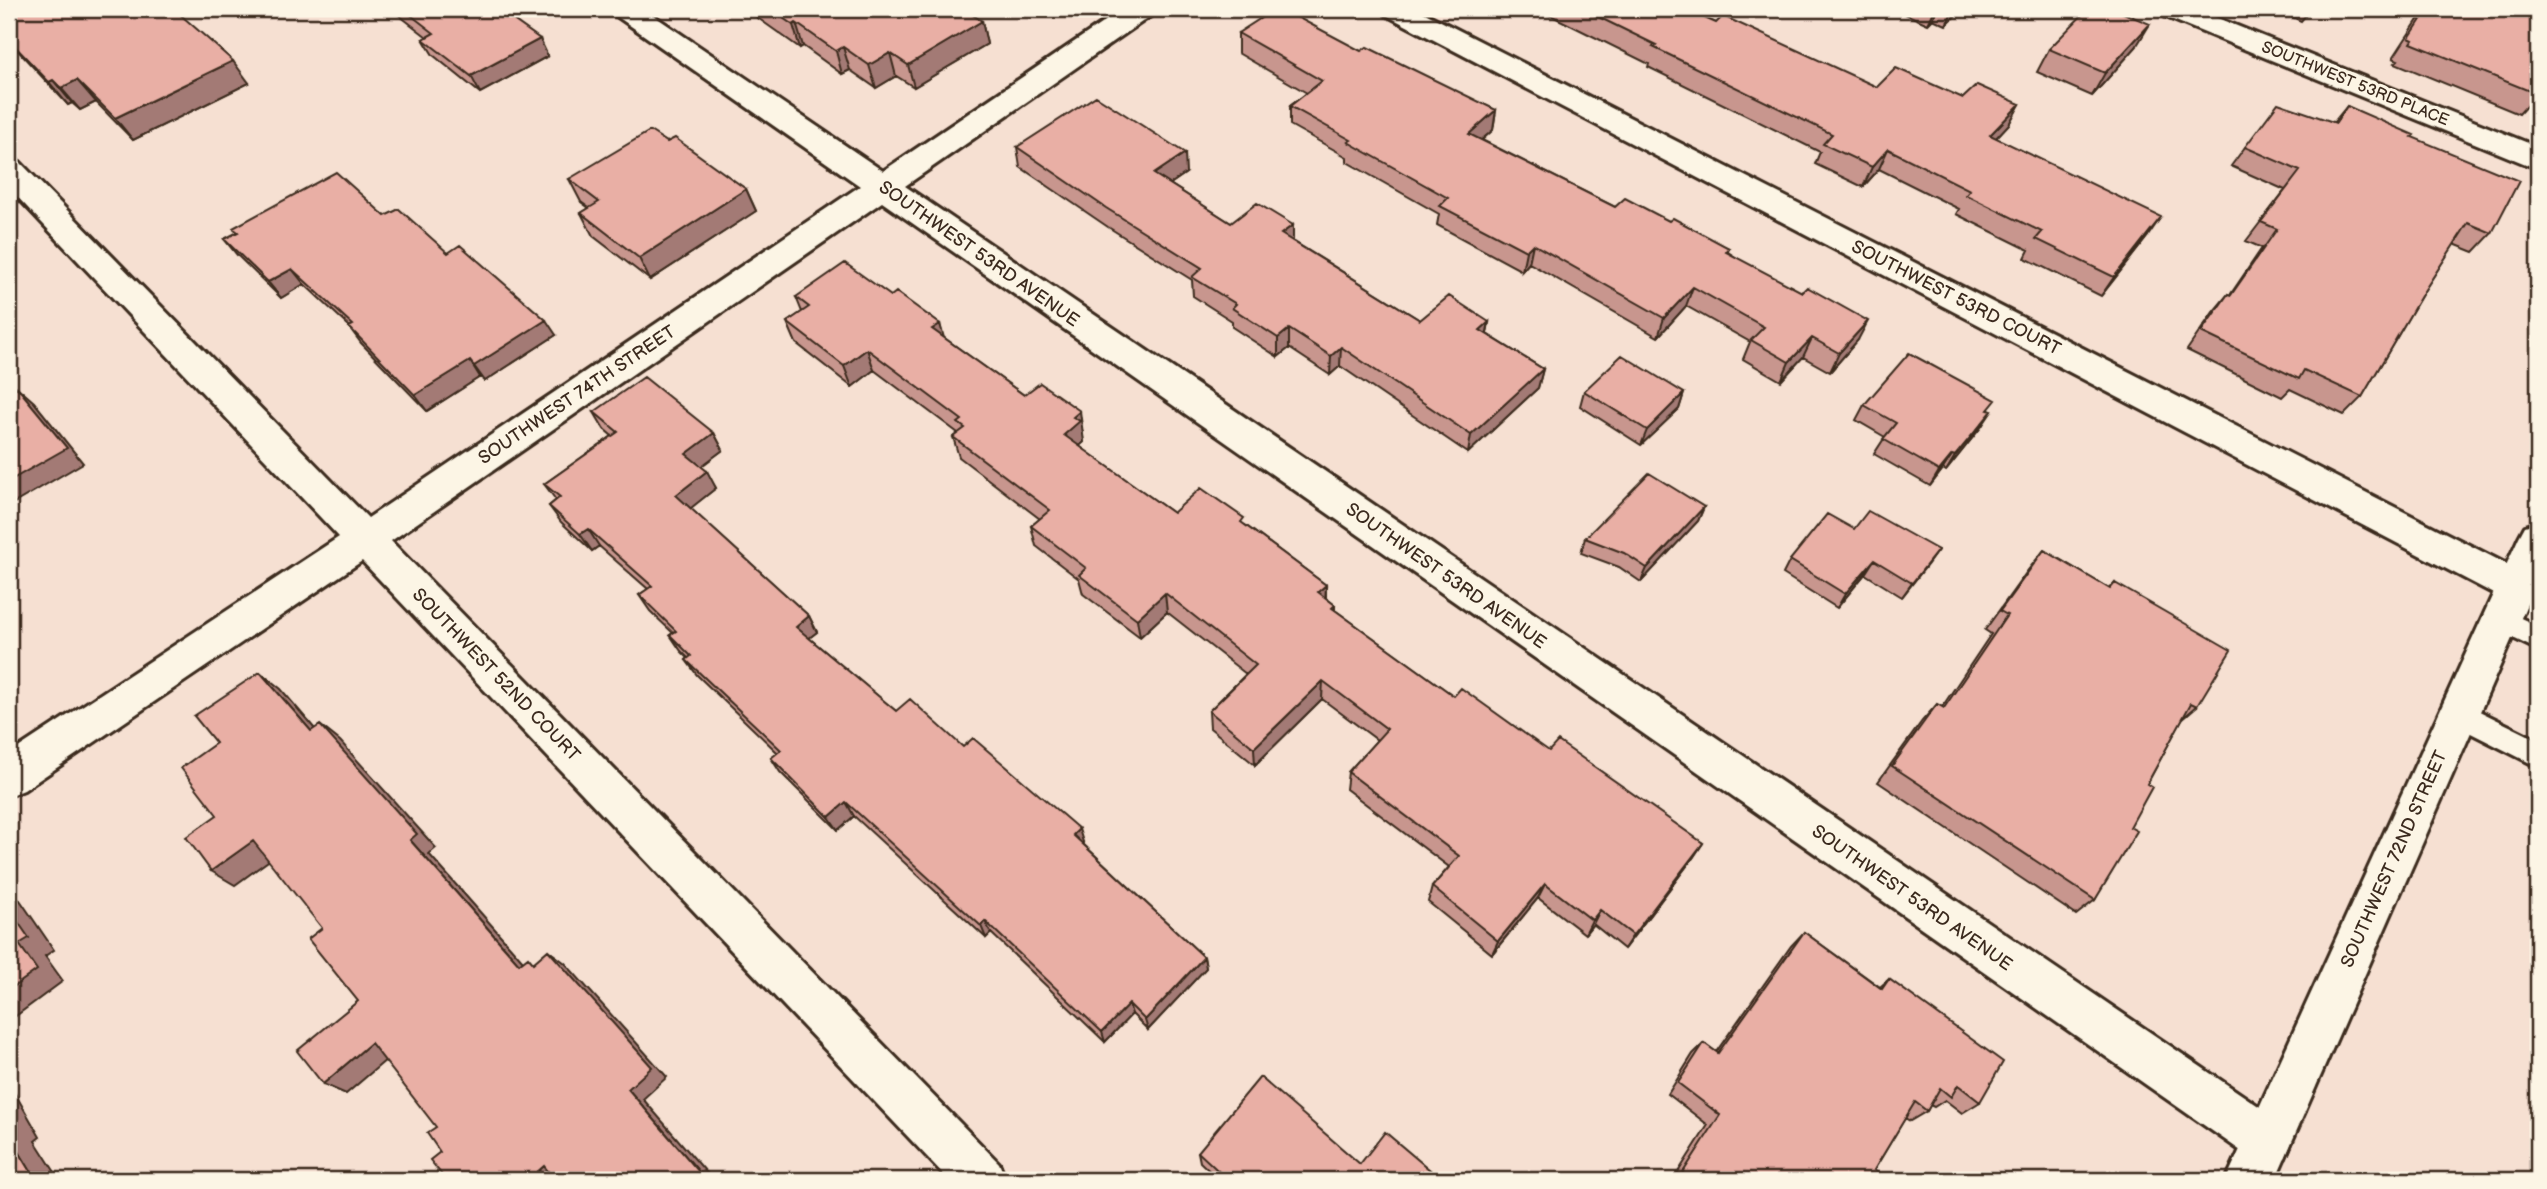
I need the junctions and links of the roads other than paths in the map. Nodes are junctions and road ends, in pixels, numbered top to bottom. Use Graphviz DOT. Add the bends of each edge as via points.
graph roads {
  1 [pos="625,9"];
  2 [pos="1142,9"];
  3 [pos="1396,9"];
  4 [pos="2171,9"];
  5 [pos="2538,159"];
  6 [pos="9,169"];
  7 [pos="881,187"];
  8 [pos="2538,537"];
  9 [pos="366,539"];
  10 [pos="2508,604"];
  11 [pos="2538,639"];
  12 [pos="2459,713"];
  13 [pos="2538,754"];
  14 [pos="9,777"];
  15 [pos="2267,1141"];
  16 [pos="982,1180"];
  17 [pos="2250,1180"];
  1 -- 7 [label="street, SOUTHWEST 53RD AVENUE"];
  2 -- 7 [label="street, SOUTHWEST 74TH STREET"];
  3 -- 10 [label="street, SOUTHWEST 53RD COURT"];
  4 -- 5 [label="street, SOUTHWEST 53RD PLACE"];
  6 -- 9 [label="street, SOUTHWEST 52ND COURT"];
  7 -- 9 [label="street, SOUTHWEST 74TH STREET"];
  7 -- 15 [label="street, SOUTHWEST 53RD AVENUE"];
  8 -- 10 [label="street, SOUTHWEST 72ND STREET"];
  9 -- 14 [label="street, SOUTHWEST 74TH STREET"];
  9 -- 16 [label="street, SOUTHWEST 52ND COURT"];
  10 -- 11 [label="lane"];
  10 -- 12 [label="street, SOUTHWEST 72ND STREET"];
  12 -- 13 [label="lane"];
  12 -- 15 [label="street, SOUTHWEST 72ND STREET"];
  15 -- 17 [label="street, SOUTHWEST 72ND STREET"];
}
